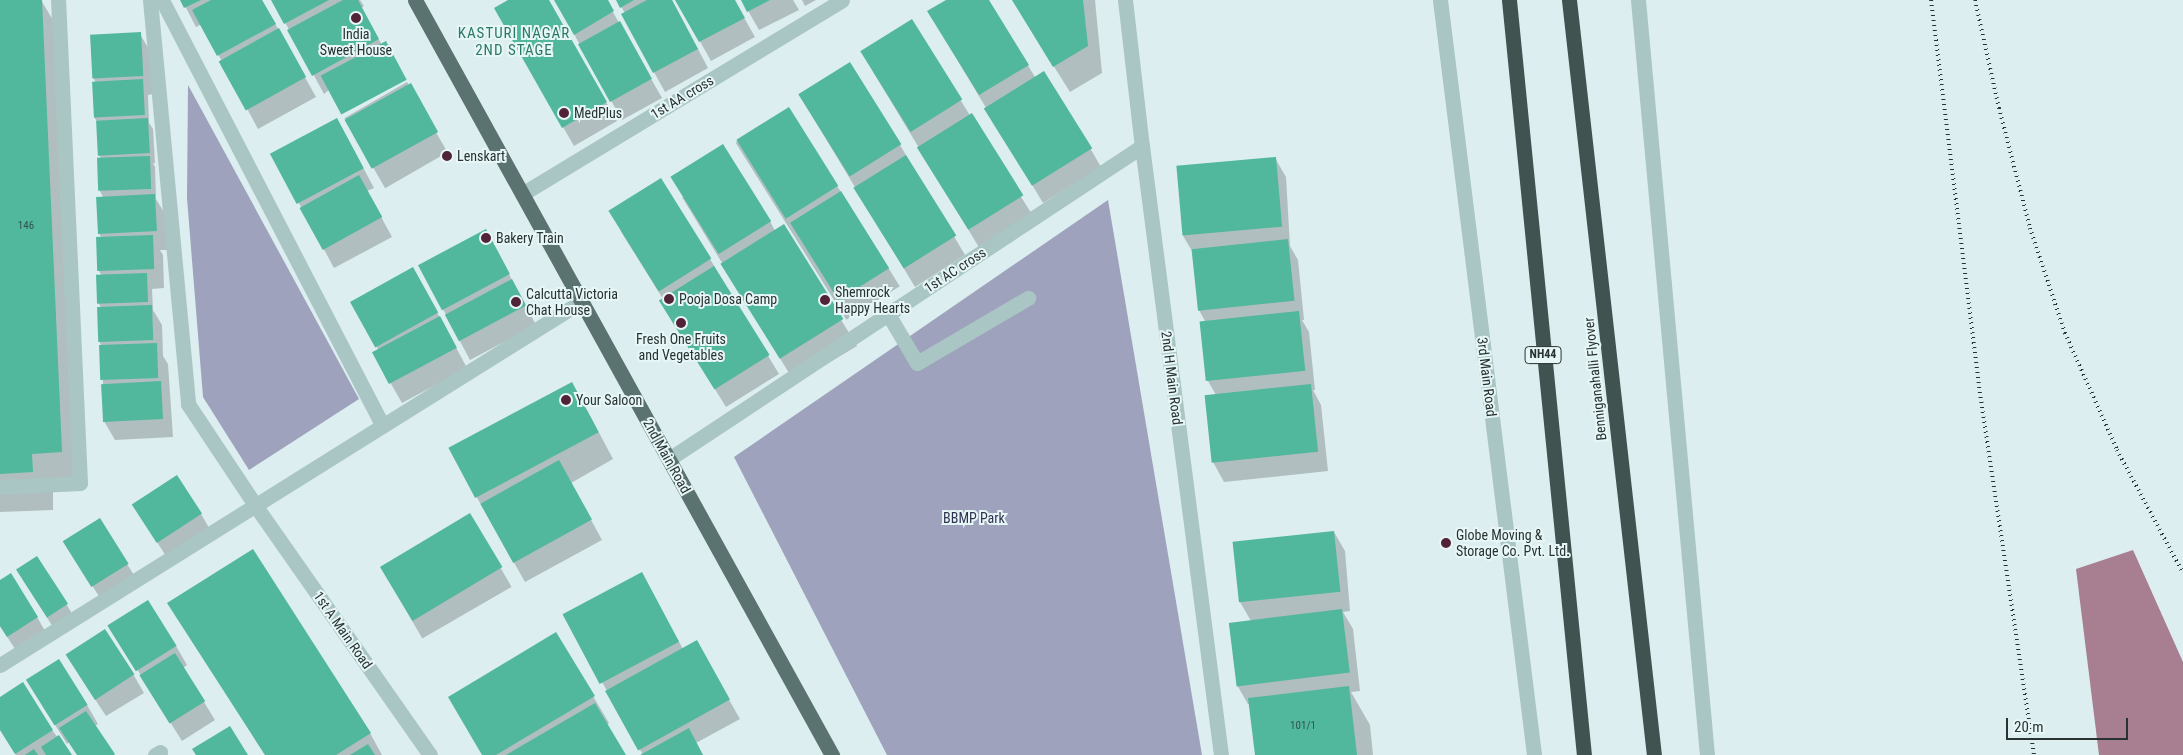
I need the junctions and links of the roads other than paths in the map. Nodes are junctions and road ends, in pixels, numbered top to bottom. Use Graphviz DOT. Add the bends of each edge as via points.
graph roads {
  1 [pos="58,0"];
  2 [pos="150,0"];
  3 [pos="162,0"];
  4 [pos="415,0"];
  5 [pos="842,0"];
  6 [pos="1125,0"];
  7 [pos="1440,0"];
  8 [pos="1509,0"];
  9 [pos="1569,0"];
  10 [pos="1638,0"];
  11 [pos="1142,146"];
  12 [pos="522,194"];
  13 [pos="1028,298"];
  14 [pos="582,301"];
  15 [pos="888,314"];
  16 [pos="382,426"];
  17 [pos="669,459"];
  18 [pos="0,487"];
  19 [pos="255,505"];
  20 [pos="0,664"];
  21 [pos="430,755"];
  22 [pos="832,755"];
  23 [pos="1221,755"];
  24 [pos="1534,755"];
  25 [pos="1584,755"];
  26 [pos="1654,755"];
  27 [pos="1707,755"];
  1 -- 18 [label="street" via="80,483"];
  2 -- 19 [label="street, 1st A Main Road" via="188,404"];
  3 -- 16 [label="street"];
  4 -- 12 [label="main road, 2nd Main Road"];
  5 -- 12 [label="street, 1st AA cross"];
  6 -- 11 [label="street, 2nd H Main Road"];
  7 -- 24 [label="street, 3rd Main Road"];
  8 -- 25 [label="highway, NH44"];
  9 -- 26 [label="highway, Benniganahalli Flyover"];
  10 -- 27 [label="street"];
  11 -- 15 [label="street, 1st AC cross"];
  11 -- 23 [label="street, 2nd H Main Road"];
  12 -- 14 [label="main road, 2nd Main Road"];
  13 -- 15 [label="street" via="917,363"];
  14 -- 16 [label="street"];
  14 -- 17 [label="main road, 2nd Main Road"];
  15 -- 17 [label="street, 1st AC cross"];
  16 -- 19 [label="street"];
  17 -- 22 [label="main road, 2nd Main Road"];
  19 -- 20 [label="street"];
  19 -- 21 [label="street, 1st A Main Road"];
}
